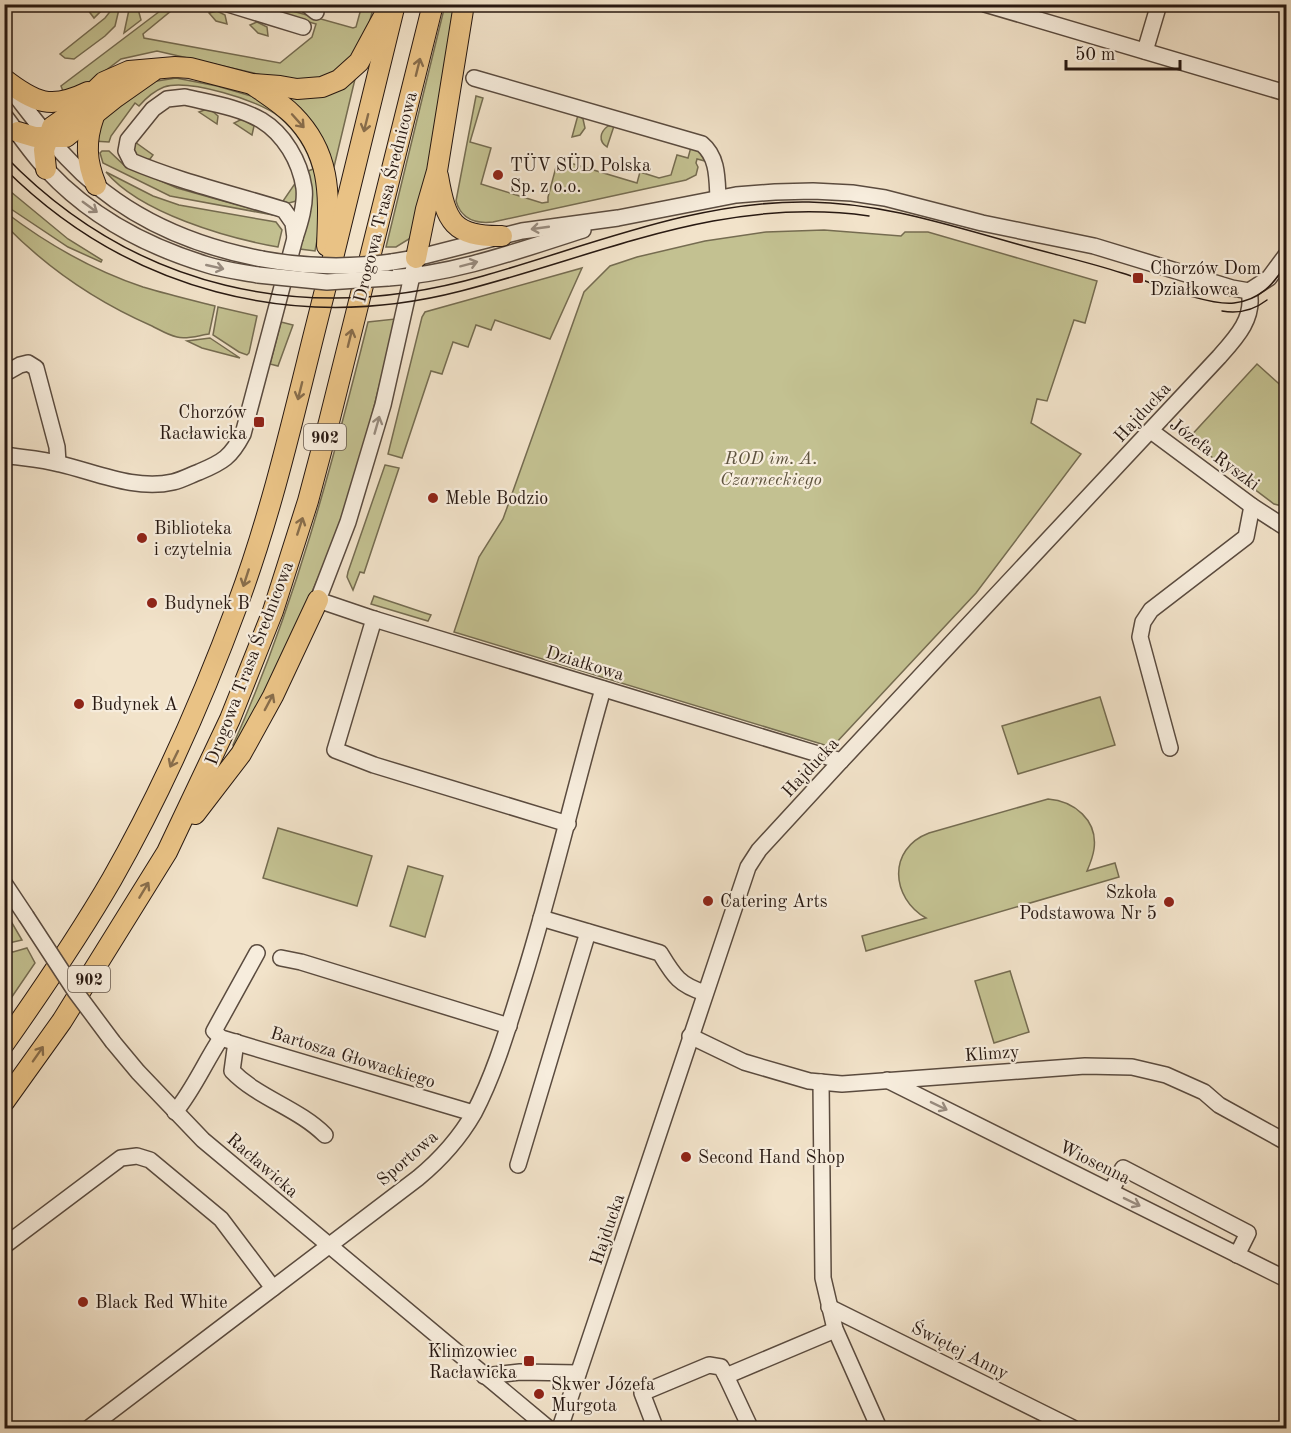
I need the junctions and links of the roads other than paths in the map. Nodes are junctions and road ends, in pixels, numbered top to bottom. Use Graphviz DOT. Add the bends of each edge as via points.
graph roads {
  1 [pos="228,4"];
  2 [pos="390,4"];
  3 [pos="395,4"];
  4 [pos="433,4"];
  5 [pos="464,4"];
  6 [pos="985,4"];
  7 [pos="1159,4"];
  8 [pos="303,27"];
  9 [pos="1145,51"];
  10 [pos="155,69"];
  11 [pos="474,78"];
  12 [pos="4,80"];
  13 [pos="252,84"];
  14 [pos="95,88"];
  15 [pos="1287,93"];
  16 [pos="4,115"];
  17 [pos="94,116"];
  18 [pos="18,132"];
  19 [pos="49,137"];
  20 [pos="46,169"];
  21 [pos="437,171"];
  22 [pos="96,185"];
  23 [pos="718,198"];
  24 [pos="618,218"];
  25 [pos="502,236"];
  26 [pos="295,238"];
  27 [pos="1287,255"];
  28 [pos="260,267"];
  29 [pos="414,267"];
  30 [pos="1249,291"];
  31 [pos="324,294"];
  32 [pos="4,374"];
  33 [pos="1151,430"];
  34 [pos="4,455"];
  35 [pos="58,463"];
  36 [pos="1252,507"];
  37 [pos="1287,528"];
  38 [pos="318,600"];
  39 [pos="374,619"];
  40 [pos="603,689"];
  41 [pos="1170,748"];
  42 [pos="841,761"];
  43 [pos="568,824"];
  44 [pos="166,852"];
  45 [pos="4,883"];
  46 [pos="541,918"];
  47 [pos="588,932"];
  48 [pos="257,953"];
  49 [pos="281,958"];
  50 [pos="705,993"];
  51 [pos="509,1026"];
  52 [pos="690,1036"];
  53 [pos="228,1040"];
  54 [pos="4,1044"];
  55 [pos="887,1080"];
  56 [pos="821,1082"];
  57 [pos="4,1102"];
  58 [pos="175,1112"];
  59 [pos="473,1113"];
  60 [pos="325,1135"];
  61 [pos="1287,1142"];
  62 [pos="518,1165"];
  63 [pos="1111,1191"];
  64 [pos="328,1245"];
  65 [pos="4,1246"];
  66 [pos="1237,1255"];
  67 [pos="1287,1280"];
  68 [pos="273,1288"];
  69 [pos="829,1306"];
  70 [pos="835,1330"];
  71 [pos="578,1373"];
  72 [pos="484,1376"];
  73 [pos="726,1376"];
  74 [pos="749,1425"];
  75 [pos="89,1428"];
  76 [pos="548,1428"];
  77 [pos="560,1428"];
  78 [pos="653,1428"];
  79 [pos="879,1428"];
  80 [pos="1073,1428"];
  1 -- 8 [label="street"];
  2 -- 13 [label="main road" via="359,62 339,80 305,89"];
  3 -- 31 [label="main road, Drogowa Trasa Średnicowa / 902, one-way"];
  44 -- 4 [label="main road, Drogowa Trasa Średnicowa / 902, one-way" via="230,719 273,611 308,501"];
  5 -- 21 [label="main road"];
  6 -- 9 [label="street"];
  7 -- 9 [label="street"];
  9 -- 15 [label="street"];
  10 -- 13 [label="main road" via="190,68"];
  10 -- 14 [label="main road" via="129,71"];
  10 -- 17 [label="main road"];
  11 -- 23 [label="street" via="698,142 712,157"];
  12 -- 14 [label="main road" via="25,95 48,103 69,100"];
  12 -- 19 [label="street"];
  13 -- 31 [label="main road, one-way" via="292,114 308,132 320,156 329,198"];
  14 -- 19 [label="main road" via="72,113 52,127"];
  16 -- 18 [label="street"];
  17 -- 19 [label="main road" via="66,137"];
  17 -- 22 [label="main road" via="86,150"];
  18 -- 19 [label="main road"];
  18 -- 20 [label="street"];
  19 -- 20 [label="main road" via="44,150"];
  19 -- 22 [label="street"];
  20 -- 28 [label="street, one-way" via="90,208 151,244 211,266"];
  21 -- 25 [label="main road" via="444,206 455,224 470,234"];
  21 -- 29 [label="main road"];
  22 -- 28 [label="street" via="168,231"];
  23 -- 24 [label="street"];
  23 -- 30 [label="street" via="794,191 879,197 1110,250"];
  24 -- 25 [label="street, one-way"];
  29 -- 24 [label="street, one-way" via="423,276"];
  25 -- 29 [label="street"];
  26 -- 26 [label="street" via="304,189 297,162 279,133 260,119 237,109 185,97 167,99 153,109 128,140 126,151 131,161 158,173 284,210"];
  26 -- 35 [label="street" via="243,434 228,458 173,482 150,484"];
  27 -- 30 [label="street" via="1269,278"];
  28 -- 29 [label="street, bridge" via="392,262"];
  28 -- 29 [label="street, bridge" via="327,282 388,278"];
  38 -- 29 [label="street, one-way" via="368,460"];
  30 -- 33 [label="street, Hajducka" via="1249,316 1234,341"];
  31 -- 54 [label="main road, Drogowa Trasa Średnicowa / 902, one-way" via="274,491 239,600 196,710 112,878"];
  32 -- 35 [label="street" via="28,363 36,368"];
  33 -- 36 [label="street, Józefa Ryszki"];
  33 -- 42 [label="street, Hajducka"];
  34 -- 35 [label="street"];
  36 -- 37 [label="street, Józefa Ryszki"];
  36 -- 41 [label="street" via="1246,537 1151,610 1143,622 1140,637"];
  38 -- 39 [label="street, Działkowa"];
  44 -- 38 [label="main road, one-way" via="241,754"];
  39 -- 40 [label="street, Działkowa"];
  39 -- 43 [label="street" via="335,750"];
  40 -- 42 [label="street, Działkowa"];
  40 -- 43 [label="street, Sportowa"];
  42 -- 50 [label="street, Hajducka" via="748,867"];
  43 -- 46 [label="street, Sportowa"];
  57 -- 44 [label="main road, Drogowa Trasa Średnicowa / 902, one-way" via="62,1021"];
  45 -- 58 [label="street, Racławicka, bridge" via="113,1042"];
  46 -- 47 [label="street"];
  46 -- 51 [label="street, Sportowa"];
  47 -- 50 [label="street" via="660,953 676,980"];
  47 -- 62 [label="street"];
  48 -- 53 [label="street" via="214,1031"];
  49 -- 51 [label="street"];
  50 -- 52 [label="street, Hajducka"];
  51 -- 59 [label="street, Sportowa"];
  52 -- 56 [label="street, Klimzy" via="744,1062"];
  52 -- 71 [label="street, Hajducka"];
  53 -- 58 [label="street" via="210,1054 192,1090"];
  53 -- 59 [label="street, Bartosza Głowackiego"];
  53 -- 60 [label="street" via="232,1071 240,1079"];
  55 -- 56 [label="street, Klimzy"];
  55 -- 61 [label="street, Klimzy" via="1132,1066 1166,1075 1204,1092 1219,1106"];
  55 -- 63 [label="street, Wiosenna, one-way"];
  56 -- 69 [label="street" via="823,1278"];
  58 -- 64 [label="street, Racławicka" via="245,1177"];
  59 -- 64 [label="street, Sportowa" via="442,1158"];
  63 -- 66 [label="street, Wiosenna, one-way"];
  63 -- 66 [label="street" via="1123,1167 1248,1233"];
  64 -- 68 [label="street, Sportowa"];
  64 -- 72 [label="street, Racławicka"];
  65 -- 68 [label="street" via="121,1158 137,1156 150,1160 221,1219"];
  66 -- 67 [label="street, Wiosenna"];
  68 -- 75 [label="street, Sportowa"];
  69 -- 70 [label="street"];
  69 -- 80 [label="street, Świętej Anny"];
  70 -- 73 [label="street"];
  70 -- 79 [label="street"];
  71 -- 72 [label="street"];
  71 -- 77 [label="street, Hajducka"];
  72 -- 76 [label="street, Racławicka"];
  73 -- 74 [label="street"];
  73 -- 78 [label="street" via="721,1367 710,1365 642,1393 656,1427"];
}
